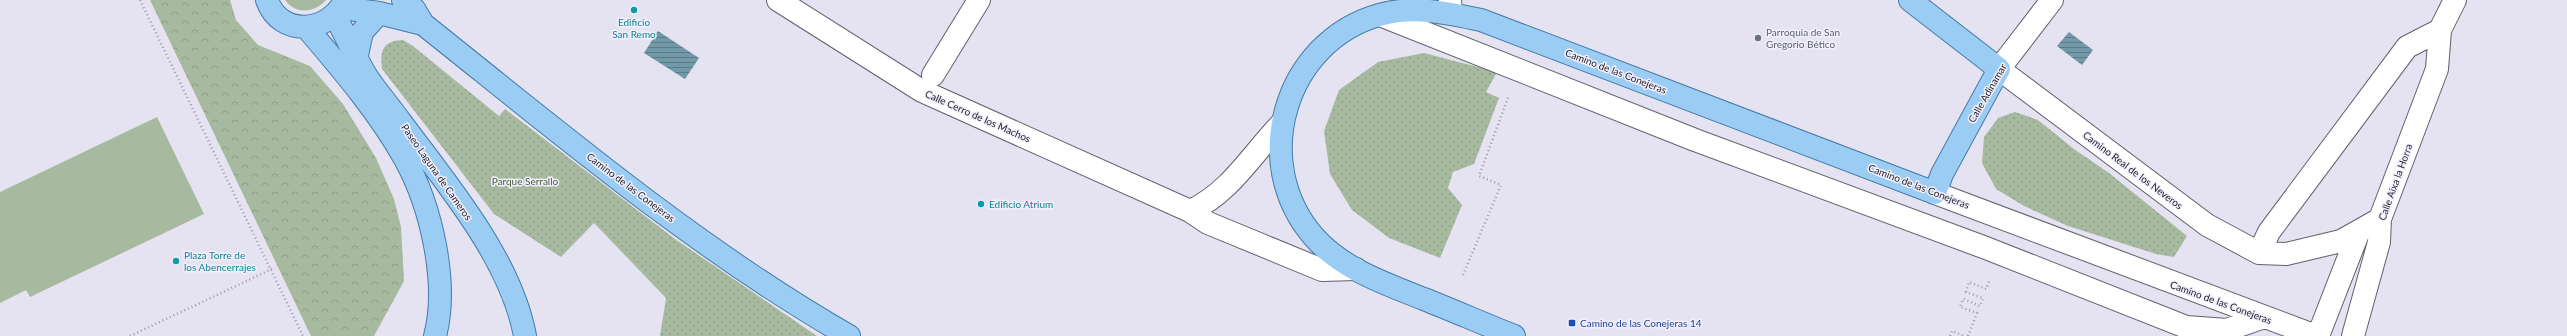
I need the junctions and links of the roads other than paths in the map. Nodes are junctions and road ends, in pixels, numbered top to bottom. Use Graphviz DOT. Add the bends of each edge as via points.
graph roads {
  1 [pos="267,0"];
  2 [pos="403,0"];
  3 [pos="778,0"];
  4 [pos="979,0"];
  5 [pos="1910,0"];
  6 [pos="2052,0"];
  7 [pos="2455,0"];
  8 [pos="1451,7"];
  9 [pos="341,8"];
  10 [pos="378,13"];
  11 [pos="1380,14"];
  12 [pos="423,24"];
  13 [pos="306,27"];
  14 [pos="2440,30"];
  15 [pos="356,55"];
  16 [pos="1999,69"];
  17 [pos="933,75"];
  18 [pos="1282,123"];
  19 [pos="1935,193"];
  20 [pos="1190,211"];
  21 [pos="2380,218"];
  22 [pos="2359,231"];
  23 [pos="2259,253"];
  24 [pos="1356,269"];
  25 [pos="2264,317"];
  26 [pos="435,336"];
  27 [pos="526,336"];
  28 [pos="849,336"];
  29 [pos="1514,336"];
  30 [pos="2317,336"];
  31 [pos="2354,336"];
  1 -- 13 [label="main road" via="279,17 288,23"];
  2 -- 12 [label="main road, Camino de las Conejeras" via="414,9"];
  3 -- 20 [label="street, Calle Cerro de los Machos" via="922,91"];
  4 -- 17 [label="street"];
  5 -- 16 [label="main road, Camino Real de los Neveros"];
  6 -- 16 [label="street, Calle Adinamar"];
  7 -- 14 [label="street, Calle Aixa la Horra"];
  8 -- 11 [label="main road, Camino de las Conejeras"];
  8 -- 19 [label="main road, Camino de las Conejeras"];
  9 -- 10 [label="main road, Camino de las Conejeras"];
  9 -- 13 [label="main road" via="322,24"];
  9 -- 15 [label="main road, Paseo Laguna de Cameros"];
  10 -- 12 [label="main road, Camino de las Conejeras"];
  10 -- 15 [label="main road" via="362,32"];
  11 -- 18 [label="main road, Camino de las Conejeras" via="1337,35 1307,65 1290,93"];
  11 -- 25 [label="street" via="1695,140 1986,248 2186,327 2227,330"];
  12 -- 28 [label="main road, Camino de las Conejeras" via="668,215 804,310"];
  13 -- 26 [label="main road, Paseo Laguna de Cameros" via="339,66 405,159 424,205 437,258 440,296"];
  14 -- 21 [label="street, Calle Aixa la Horra" via="2437,69"];
  14 -- 23 [label="street" via="2407,47 2269,232"];
  15 -- 27 [label="main road, Paseo Laguna de Cameros" via="365,73 439,172 484,239 507,278 522,317"];
  16 -- 19 [label="main road, Calle Adinamar" via="1942,174"];
  16 -- 23 [label="street, Camino Real de los Neveros" via="2207,225"];
  18 -- 20 [label="street" via="1256,150 1228,186 1208,203"];
  18 -- 24 [label="main road, Camino de las Conejeras" via="1282,171 1294,207 1315,238 1329,252"];
  19 -- 25 [label="street, Camino de las Conejeras"];
  20 -- 24 [label="street, Calle Cerro de los Machos" via="1208,223 1322,270"];
  21 -- 22 [label="street, Camino Real de los Neveros"];
  21 -- 31 [label="street, Calle Aixa la Horra" via="2379,242"];
  22 -- 23 [label="street, Camino Real de los Neveros" via="2341,241 2286,254"];
  22 -- 30 [label="street"];
  24 -- 29 [label="main road, Camino de las Conejeras" via="1386,284"];
  25 -- 30 [label="street, Camino de las Conejeras"];
}
